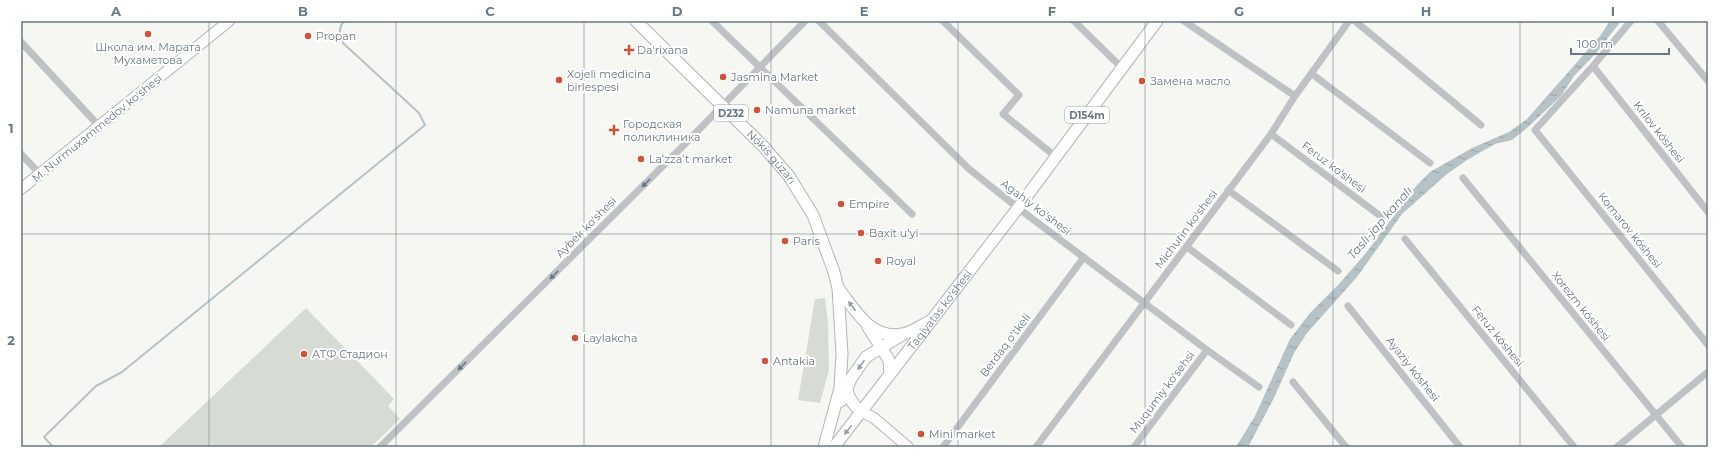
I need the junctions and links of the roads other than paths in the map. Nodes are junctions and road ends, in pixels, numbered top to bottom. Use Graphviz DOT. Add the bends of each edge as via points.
graph roads {
  1 [pos="229,21"];
  2 [pos="636,21"];
  3 [pos="712,21"];
  4 [pos="805,21"];
  5 [pos="819,21"];
  6 [pos="943,21"];
  7 [pos="1074,21"];
  8 [pos="1157,21"];
  9 [pos="1184,21"];
  10 [pos="1349,21"];
  11 [pos="1354,21"];
  12 [pos="1631,21"];
  13 [pos="1658,21"];
  14 [pos="21,42"];
  15 [pos="1593,66"];
  16 [pos="759,67"];
  17 [pos="1122,68"];
  18 [pos="1312,74"];
  19 [pos="1708,81"];
  20 [pos="1295,96"];
  21 [pos="723,105"];
  22 [pos="1481,125"];
  23 [pos="99,126"];
  24 [pos="1271,134"];
  25 [pos="21,154"];
  26 [pos="1056,157"];
  27 [pos="1430,163"];
  28 [pos="40,174"];
  29 [pos="1463,178"];
  30 [pos="21,189"];
  31 [pos="1228,190"];
  32 [pos="1018,208"];
  33 [pos="1708,212"];
  34 [pos="912,214"];
  35 [pos="1383,218"];
  36 [pos="1405,239"];
  37 [pos="1187,246"];
  38 [pos="1084,257"];
  39 [pos="1338,271"];
  40 [pos="838,288"];
  41 [pos="1144,302"];
  42 [pos="1348,306"];
  43 [pos="932,320"];
  44 [pos="865,323"];
  45 [pos="1291,325"];
  46 [pos="903,334"];
  47 [pos="1708,345"];
  48 [pos="881,347"];
  49 [pos="1207,350"];
  50 [pos="842,363"];
  51 [pos="1708,372"];
  52 [pos="890,374"];
  53 [pos="1293,382"];
  54 [pos="1259,386"];
  55 [pos="847,389"];
  56 [pos="862,412"];
  57 [pos="1656,414"];
  58 [pos="832,418"];
  59 [pos="380,447"];
  60 [pos="824,447"];
  61 [pos="834,447"];
  62 [pos="908,447"];
  63 [pos="943,447"];
  64 [pos="1036,447"];
  65 [pos="1134,447"];
  66 [pos="1346,447"];
  67 [pos="1460,447"];
  68 [pos="1574,447"];
  69 [pos="1617,447"];
  70 [pos="1682,447"];
  1 -- 23 [label="street, M. Nurmuxammedov ko'shesi"];
  2 -- 21 [label="main road, Nókis gúzarı / D232"];
  3 -- 16 [label="street"];
  4 -- 16 [label="street, Aybek ko'shesi"];
  5 -- 32 [label="street, Agahiy ko'shesi" via="969,169"];
  6 -- 26 [label="street" via="1019,95 1003,114"];
  7 -- 17 [label="street"];
  8 -- 17 [label="main road, D154m"];
  9 -- 20 [label="street"];
  10 -- 18 [label="street, Michurin ko'shesi"];
  11 -- 22 [label="street"];
  12 -- 15 [label="street"];
  13 -- 19 [label="street"];
  14 -- 23 [label="street"];
  15 -- 33 [label="street, Krılov kóshesi"];
  15 -- 47 [label="street, Komarov kóshesi" via="1535,130"];
  16 -- 21 [label="street, Aybek ko'shesi"];
  16 -- 34 [label="street"];
  17 -- 26 [label="main road, D154m"];
  18 -- 20 [label="street, Michurin ko'shesi"];
  18 -- 27 [label="street"];
  20 -- 24 [label="street, Michurin ko'shesi"];
  21 -- 40 [label="main road, Nókis gúzarı / D232" via="789,176 813,215"];
  21 -- 59 [label="street, Aybek ko'shesi, one-way"];
  23 -- 28 [label="street, M. Nurmuxammedov ko'shesi"];
  24 -- 31 [label="street, Michurin ko'shesi"];
  24 -- 35 [label="street, Feruz ko'shesi"];
  25 -- 28 [label="street"];
  26 -- 32 [label="main road, D154m"];
  28 -- 30 [label="street, M. Nurmuxammedov ko'shesi"];
  29 -- 57 [label="street, Xorezm kóshesi"];
  31 -- 37 [label="street, Michurin ko'shesi"];
  31 -- 39 [label="street"];
  32 -- 38 [label="street, Agahiy ko'shesi"];
  32 -- 43 [label="main road, Taqiyatas ko'shesi / D154m"];
  36 -- 68 [label="street, Feruz kóshesi"];
  37 -- 41 [label="street, Michurin ko'shesi"];
  37 -- 45 [label="street"];
  38 -- 41 [label="street, Agahiy ko'shesi"];
  38 -- 63 [label="street, Berdaq o'tkeli"];
  44 -- 40 [label="main road, one-way"];
  40 -- 50 [label="main road, D232"];
  41 -- 49 [label="street, Agahiy ko'shesi"];
  41 -- 64 [label="street, Michurin ko'shesi"];
  42 -- 67 [label="street, Ayaziy kóshesi"];
  43 -- 46 [label="main road"];
  43 -- 52 [label="main road, Taqiyatas ko'shesi / D154m"];
  44 -- 46 [label="main road" via="879,332"];
  44 -- 48 [label="main road"];
  46 -- 48 [label="main road"];
  48 -- 52 [label="main road" via="889,360"];
  48 -- 55 [label="main road, one-way" via="866,358"];
  49 -- 54 [label="street, Agahiy ko'shesi"];
  49 -- 65 [label="street, Muqumiy ko'sehsi"];
  50 -- 55 [label="main road, D232"];
  50 -- 58 [label="main road, D232" via="840,388"];
  51 -- 57 [label="street"];
  52 -- 56 [label="main road, Taqiyatas ko'shesi / D154m"];
  53 -- 66 [label="street"];
  55 -- 56 [label="main road, D232" via="853,405"];
  55 -- 58 [label="main road"];
  56 -- 61 [label="main road, D154m, one-way"];
  56 -- 62 [label="street" via="874,418"];
  57 -- 69 [label="street"];
  57 -- 70 [label="street, Xorezm kóshesi"];
  58 -- 60 [label="main road, D232"];
}
